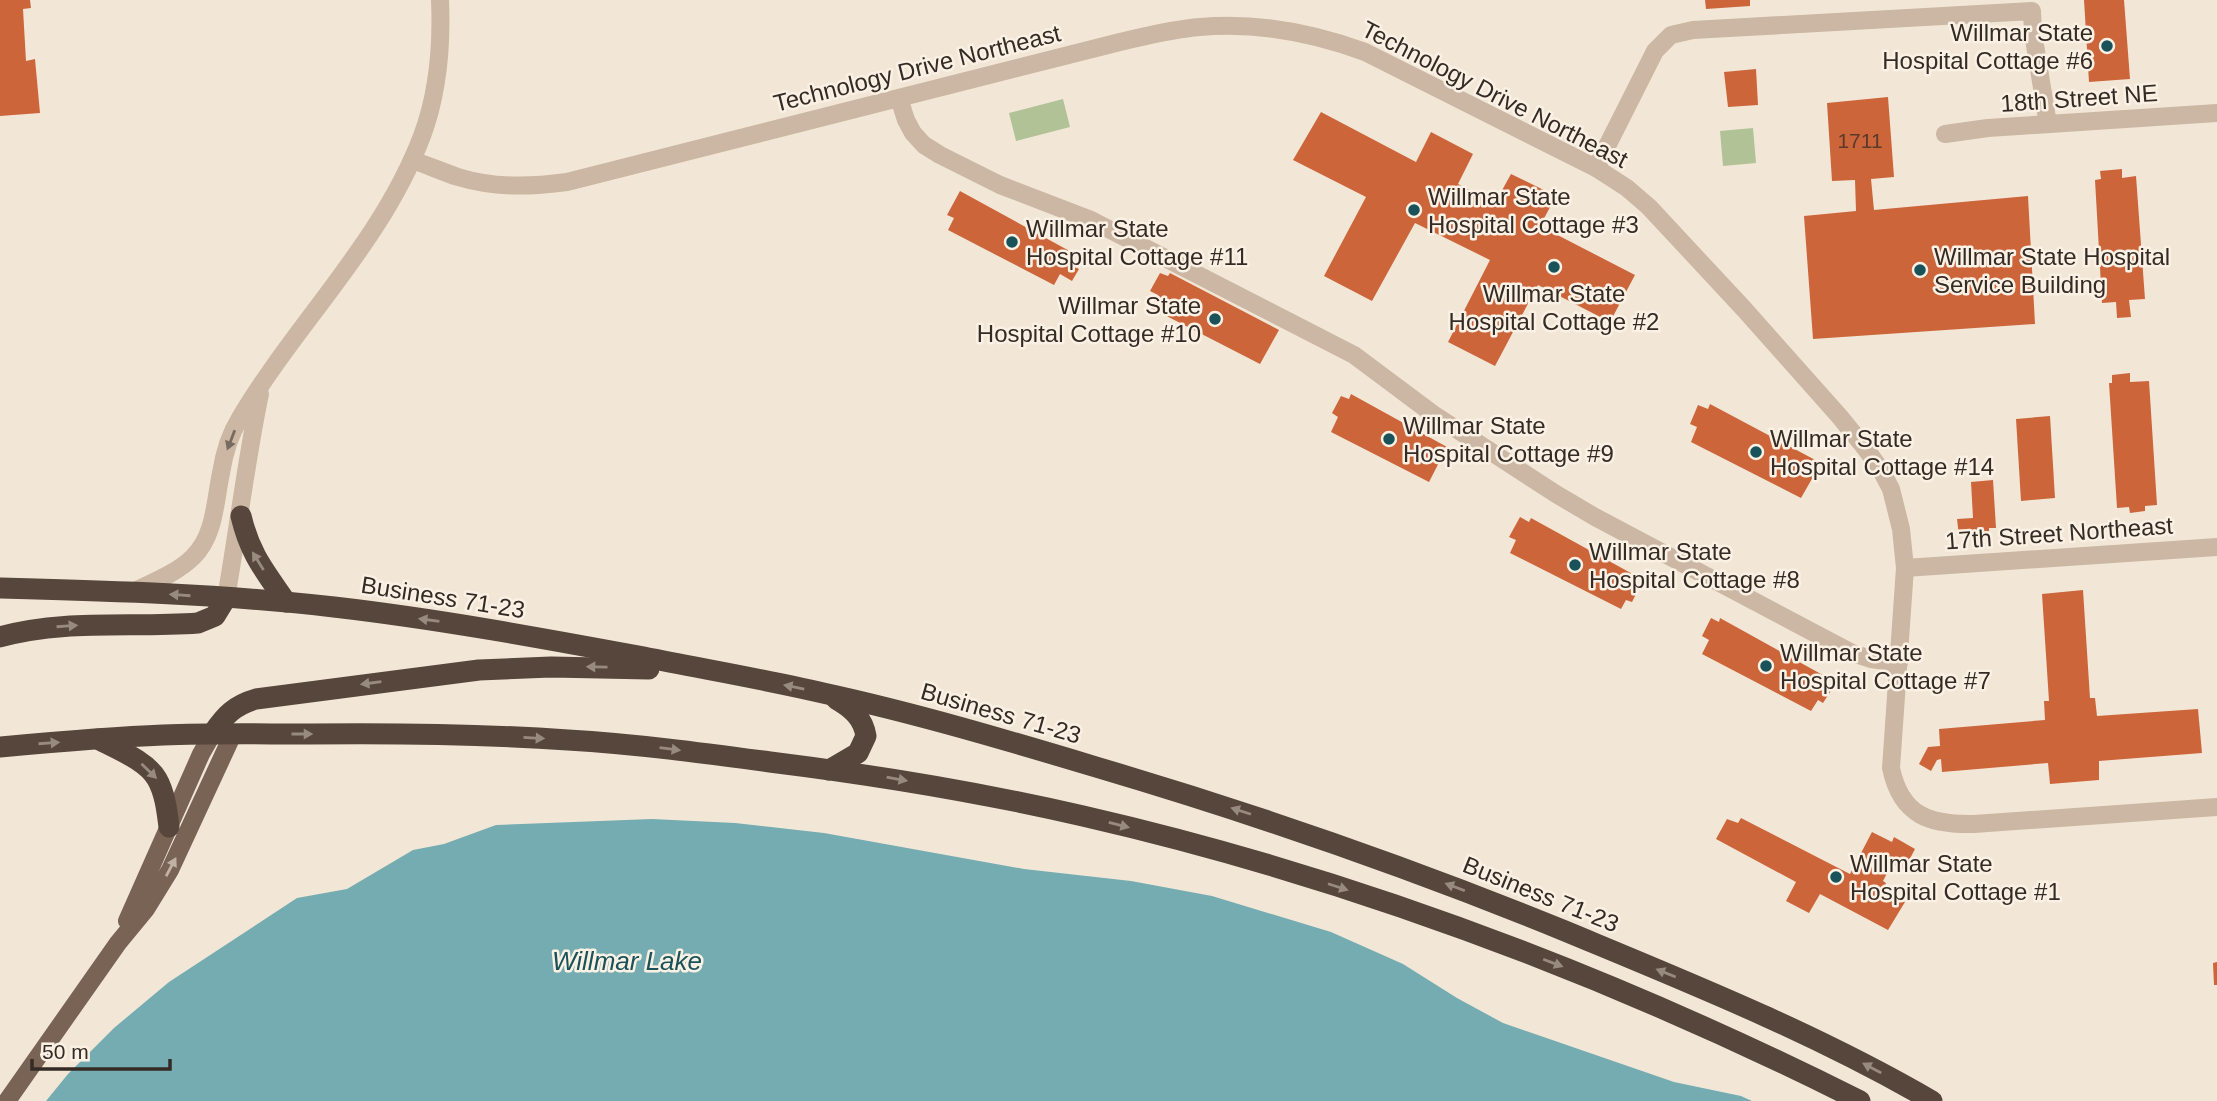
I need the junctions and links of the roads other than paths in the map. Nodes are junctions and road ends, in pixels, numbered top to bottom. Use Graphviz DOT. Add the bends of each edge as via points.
graph roads {
  1 [pos="440,0"];
  2 [pos="899,98"];
  3 [pos="2217,113"];
  4 [pos="2048,124"];
  5 [pos="1945,134"];
  6 [pos="412,160"];
  7 [pos="1596,168"];
  8 [pos="263,380"];
  9 [pos="241,516"];
  10 [pos="2217,547"];
  11 [pos="1905,568"];
  12 [pos="0,588"];
  13 [pos="133,592"];
  14 [pos="226,598"];
  15 [pos="286,602"];
  16 [pos="0,637"];
  17 [pos="1899,663"];
  18 [pos="763,680"];
  19 [pos="825,693"];
  20 [pos="223,734"];
  21 [pos="98,739"];
  22 [pos="0,747"];
  23 [pos="829,770"];
  24 [pos="2217,807"];
  25 [pos="169,827"];
  26 [pos="118,943"];
  27 [pos="7,1101"];
  28 [pos="1860,1101"];
  29 [pos="1932,1101"];
  1 -- 6 [label="street" via="436,79"];
  2 -- 6 [label="street, Technology Drive Northeast" via="548,185 478,182"];
  2 -- 7 [label="street, Technology Drive Northeast" via="1164,32 1220,26 1273,29 1373,55"];
  2 -- 17 [label="street" via="913,133 940,155 1000,185 1091,220 1354,355 1433,414 1595,517 1852,653"];
  3 -- 4 [label="street, 18th Street NE"];
  4 -- 5 [label="street, 18th Street NE"];
  4 -- 7 [label="street" via="2032,11 1693,30 1671,35 1656,51"];
  6 -- 8 [label="street" via="368,237"];
  7 -- 11 [label="street, Technology Drive Northeast" via="1666,223 1866,449 1891,488"];
  8 -- 9 [label="street"];
  8 -- 13 [label="street, one-way" via="228,445 203,544 180,567"];
  9 -- 14 [label="street"];
  15 -- 9 [label="highway, one-way" via="253,553"];
  10 -- 11 [label="street, 17th Street Northeast"];
  11 -- 17 [label="street, Technology Drive Northeast"];
  12 -- 13 [label="highway, Business 71-23"];
  14 -- 13 [label="highway, Business 71-23, one-way"];
  14 -- 15 [label="highway, Business 71-23"];
  16 -- 14 [label="highway, one-way" via="70,625 198,623 215,616"];
  18 -- 15 [label="highway, Business 71-23, one-way" via="482,629"];
  17 -- 24 [label="street, Technology Drive Northeast" via="1891,768 1899,793 1927,819 1975,824"];
  19 -- 18 [label="highway, Business 71-23, one-way"];
  18 -- 20 [label="highway, one-way" via="638,668 479,670 256,699 225,716"];
  19 -- 23 [label="highway" via="852,710 863,723 866,736 858,753"];
  29 -- 19 [label="highway, Business 71-23, one-way" via="1750,1008 1377,858 1064,757"];
  20 -- 21 [label="highway"];
  20 -- 23 [label="highway, one-way" via="420,733 569,740"];
  20 -- 25 [label="main road" via="201,754"];
  26 -- 20 [label="main road, one-way" via="170,870"];
  22 -- 21 [label="highway, one-way"];
  21 -- 25 [label="highway, one-way" via="152,772 162,789"];
  23 -- 28 [label="highway, one-way" via="1085,817 1202,846 1406,909 1649,1001"];
  25 -- 26 [label="main road"];
  26 -- 27 [label="main road"];
}
